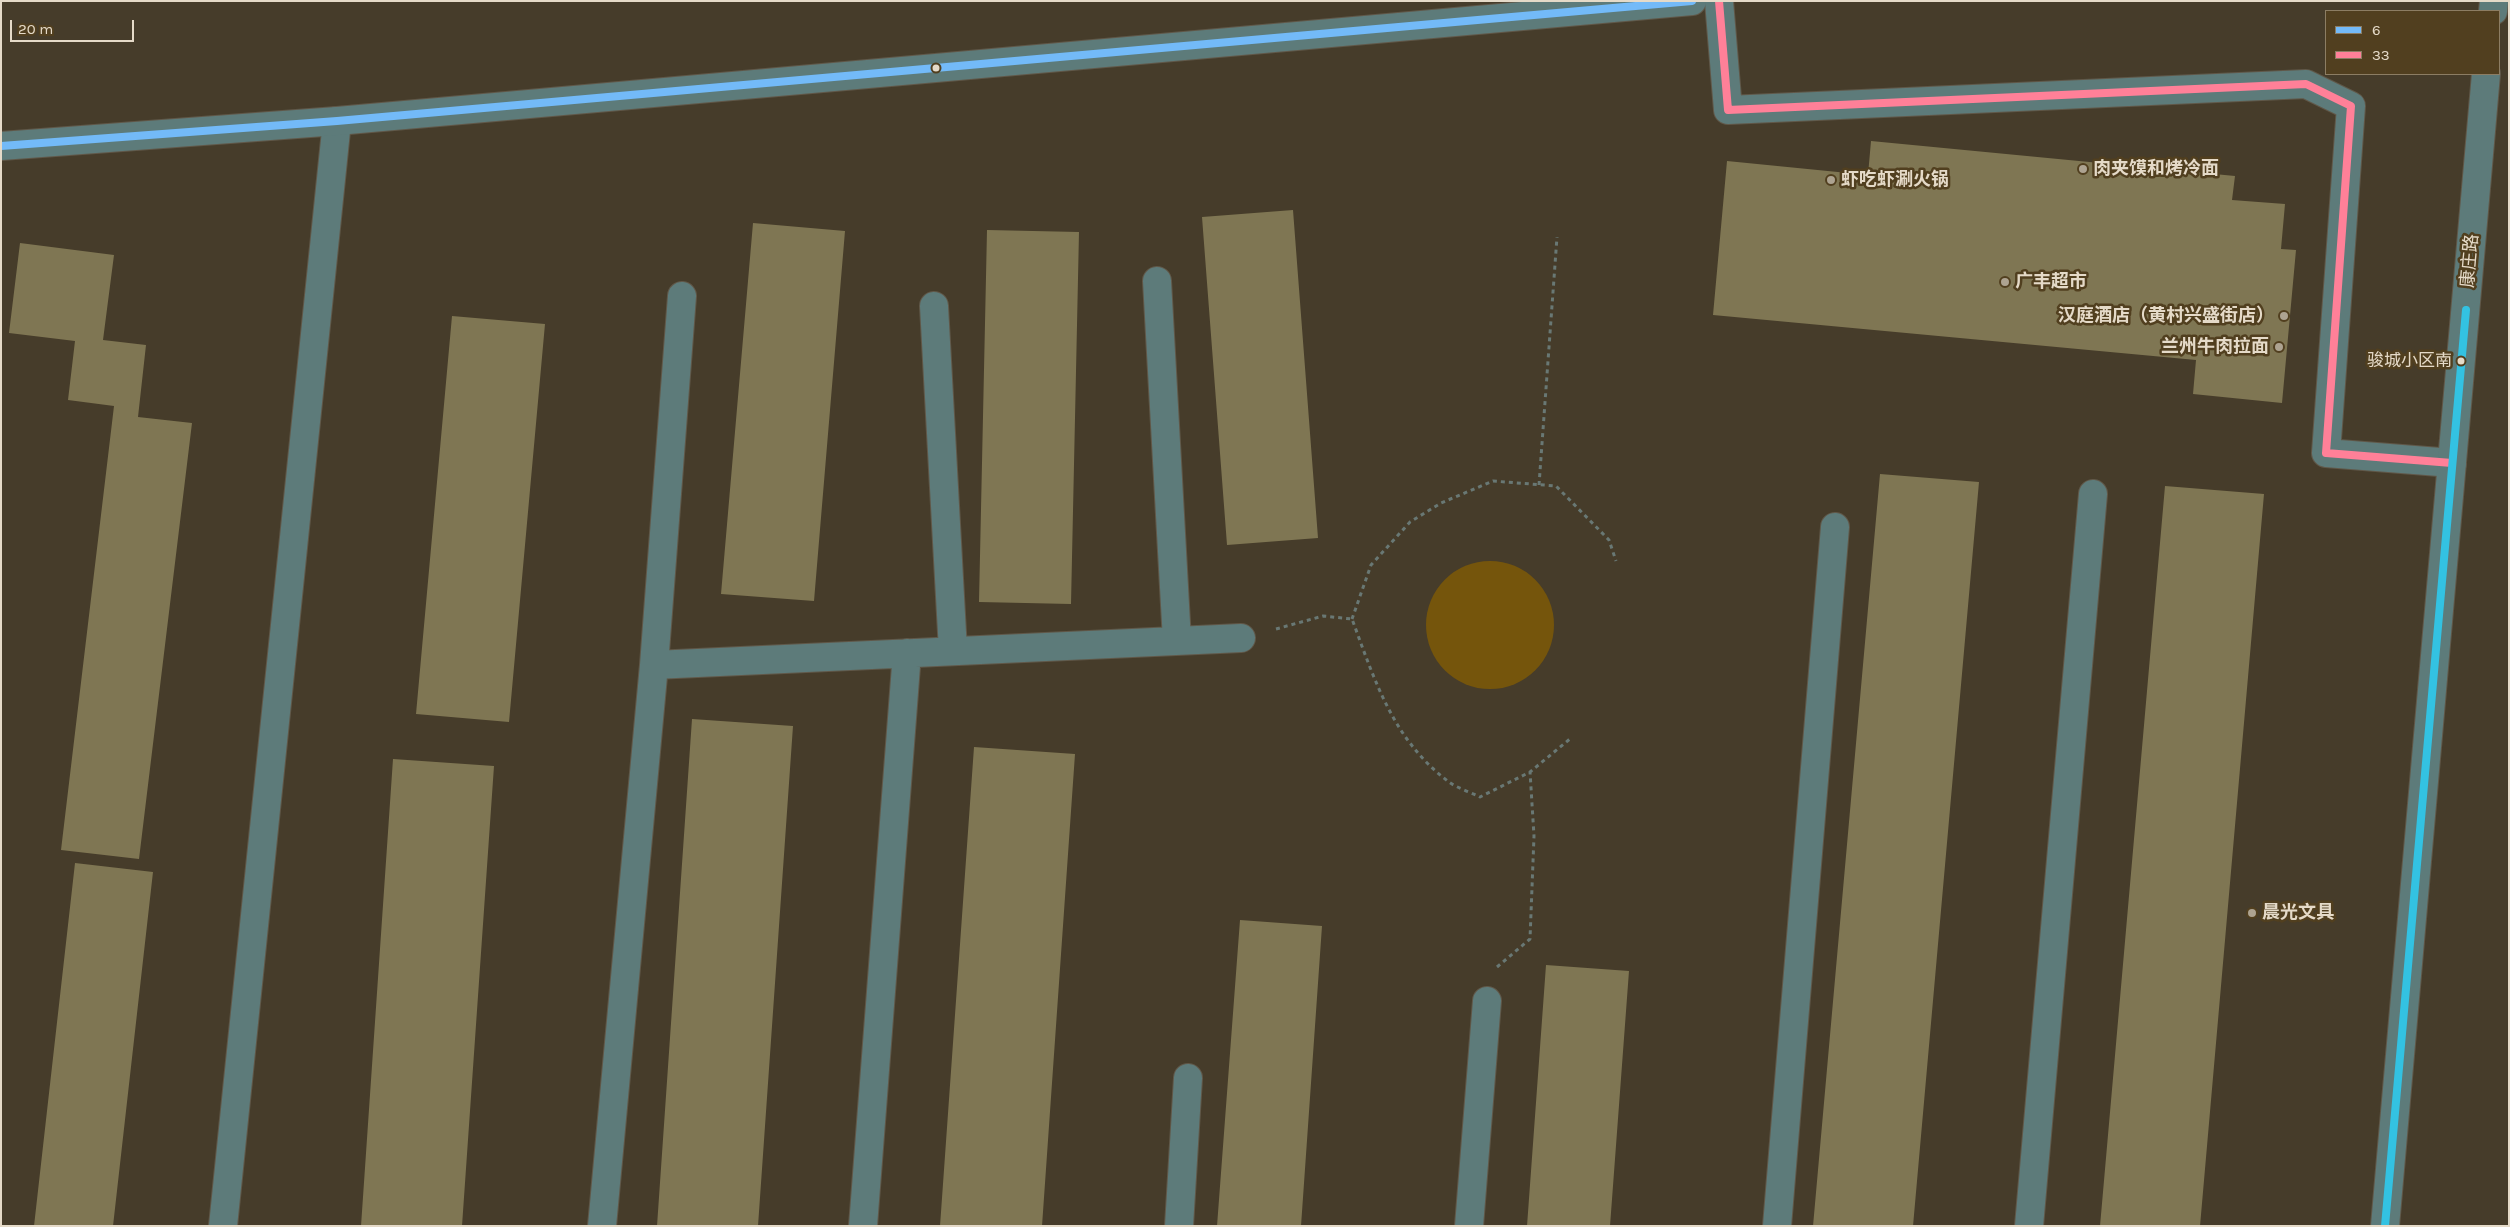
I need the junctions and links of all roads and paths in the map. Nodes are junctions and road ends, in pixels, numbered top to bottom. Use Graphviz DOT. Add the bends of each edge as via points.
graph roads {
  1 [pos="1692,1"];
  2 [pos="1719,1"];
  3 [pos="2486,75"];
  4 [pos="337,121"];
  5 [pos="1,146"];
  6 [pos="1557,236"];
  7 [pos="1157,281"];
  8 [pos="682,296"];
  9 [pos="934,306"];
  10 [pos="2452,464"];
  11 [pos="1539,485"];
  12 [pos="2093,494"];
  13 [pos="1836,527"];
  14 [pos="1616,561"];
  15 [pos="1352,619"];
  16 [pos="1241,638"];
  17 [pos="1177,641"];
  18 [pos="953,651"];
  19 [pos="907,653"];
  20 [pos="654,665"];
  21 [pos="1571,738"];
  22 [pos="1530,772"];
  23 [pos="1487,1001"];
  24 [pos="1188,1078"];
  25 [pos="223,1226"];
  26 [pos="602,1226"];
  27 [pos="863,1226"];
  28 [pos="1179,1226"];
  29 [pos="1469,1226"];
  30 [pos="1777,1226"];
  31 [pos="2029,1226"];
  32 [pos="2385,1226"];
  1 -- 4 [label="street"];
  2 -- 10 [label="street" via="1728,110 2306,84 2351,106 2326,453"];
  3 -- 10 [label="street, 康庄路"];
  4 -- 5 [label="street"];
  4 -- 25 [label="street"];
  6 -- 11 [label="path"];
  7 -- 17 [label="street"];
  8 -- 20 [label="street"];
  9 -- 18 [label="street"];
  10 -- 32 [label="street, 康庄路"];
  11 -- 14 [label="path" via="1556,486 1609,540"];
  11 -- 15 [label="path" via="1493,481 1441,503 1410,522 1371,565"];
  12 -- 31 [label="street"];
  13 -- 30 [label="street"];
  15 -- 16 [label="path" via="1323,616"];
  15 -- 22 [label="path" via="1381,697 1408,744 1450,783 1480,796"];
  16 -- 17 [label="street"];
  17 -- 18 [label="street"];
  18 -- 19 [label="street"];
  19 -- 20 [label="street"];
  19 -- 27 [label="street"];
  20 -- 26 [label="street"];
  21 -- 22 [label="path"];
  22 -- 23 [label="path" via="1534,836 1530,939 1495,968"];
  23 -- 29 [label="street"];
  24 -- 28 [label="street"];
}
